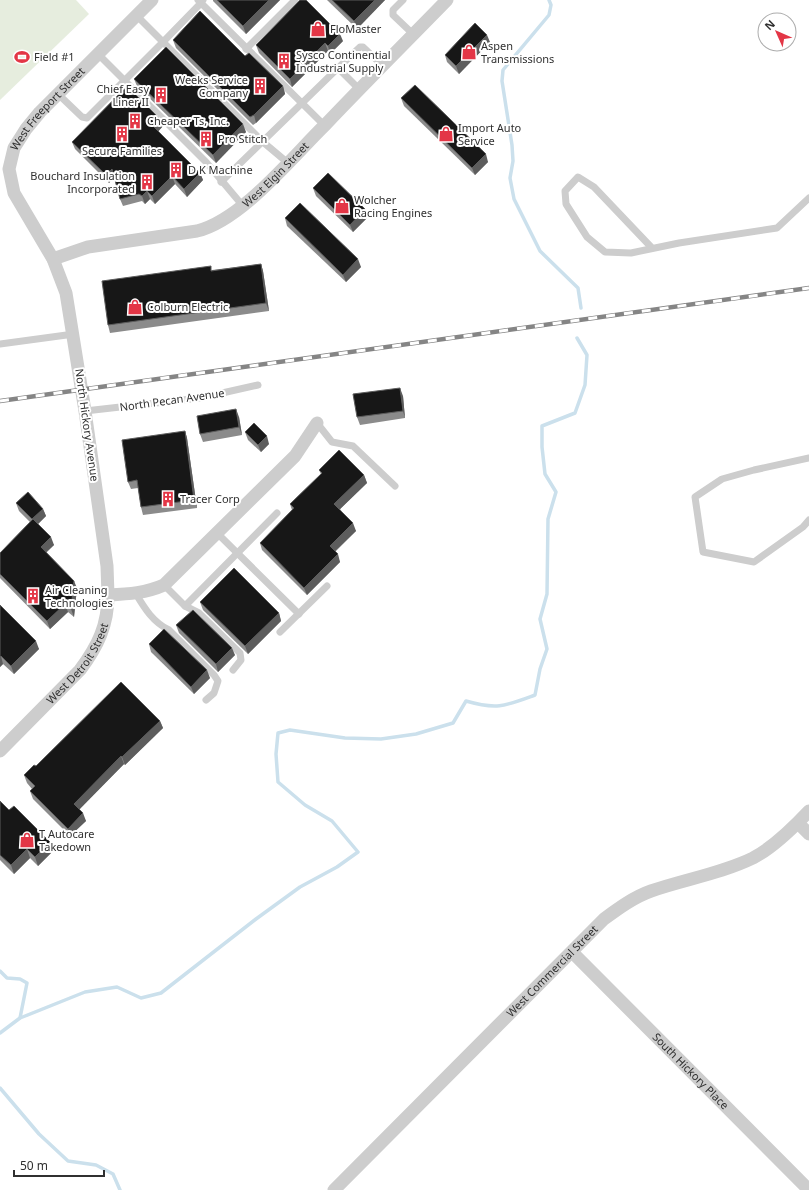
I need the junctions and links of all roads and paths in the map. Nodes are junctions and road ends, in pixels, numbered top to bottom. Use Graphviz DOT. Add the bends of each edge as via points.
graph roads {
  1 [pos="152,0"];
  2 [pos="295,0"];
  3 [pos="404,0"];
  4 [pos="447,0"];
  5 [pos="201,1"];
  6 [pos="137,16"];
  7 [pos="413,34"];
  8 [pos="163,42"];
  9 [pos="246,49"];
  10 [pos="98,54"];
  11 [pos="383,66"];
  12 [pos="338,68"];
  13 [pos="124,80"];
  14 [pos="359,90"];
  15 [pos="58,94"];
  16 [pos="302,104"];
  17 [pos="324,125"];
  18 [pos="263,142"];
  19 [pos="288,163"];
  20 [pos="4,168"];
  21 [pos="221,182"];
  22 [pos="809,198"];
  23 [pos="243,206"];
  24 [pos="652,248"];
  25 [pos="53,259"];
  26 [pos="74,334"];
  27 [pos="0,344"];
  28 [pos="258,385"];
  29 [pos="86,411"];
  30 [pos="317,423"];
  31 [pos="809,458"];
  32 [pos="395,486"];
  33 [pos="277,513"];
  34 [pos="809,520"];
  35 [pos="217,533"];
  36 [pos="239,553"];
  37 [pos="164,585"];
  38 [pos="327,586"];
  39 [pos="136,594"];
  40 [pos="108,595"];
  41 [pos="185,606"];
  42 [pos="299,614"];
  43 [pos="280,632"];
  44 [pos="233,670"];
  45 [pos="206,700"];
  46 [pos="0,751"];
  47 [pos="809,811"];
  48 [pos="798,822"];
  49 [pos="809,834"];
  50 [pos="572,952"];
  51 [pos="334,1190"];
  52 [pos="809,1190"];
  1 -- 6 [label="street, West Freeport Street"];
  2 -- 9 [label="lane"];
  3 -- 7 [label="lane" via="394,10 394,15"];
  4 -- 7 [label="street, West Elgin Street"];
  5 -- 8 [label="lane"];
  5 -- 9 [label="lane"];
  6 -- 8 [label="lane"];
  6 -- 10 [label="street, West Freeport Street"];
  7 -- 11 [label="street, West Elgin Street"];
  8 -- 13 [label="lane"];
  8 -- 18 [label="lane"];
  9 -- 16 [label="lane"];
  10 -- 13 [label="lane"];
  10 -- 15 [label="street, West Freeport Street"];
  11 -- 12 [label="lane" via="360,47"];
  11 -- 14 [label="street, West Elgin Street"];
  12 -- 14 [label="lane"];
  12 -- 16 [label="lane"];
  13 -- 15 [label="lane" via="87,118 82,117"];
  13 -- 21 [label="lane" via="206,162"];
  14 -- 17 [label="street, West Elgin Street"];
  15 -- 20 [label="street, West Freeport Street" via="26,129"];
  16 -- 17 [label="lane"];
  16 -- 18 [label="lane"];
  17 -- 19 [label="street, West Elgin Street"];
  18 -- 19 [label="lane"];
  18 -- 21 [label="lane"];
  19 -- 23 [label="street, West Elgin Street"];
  20 -- 25 [label="street, West Freeport Street" via="14,193"];
  21 -- 23 [label="lane"];
  22 -- 24 [label="lane" via="777,228"];
  23 -- 25 [label="street, West Elgin Street" via="209,228 88,247"];
  24 -- 24 [label="lane" via="631,253 606,252 586,237 566,204 565,191 578,177 594,187"];
  25 -- 26 [label="street, North Hickory Avenue" via="66,293"];
  26 -- 27 [label="lane"];
  26 -- 29 [label="street, North Hickory Avenue"];
  28 -- 29 [label="lane, North Pecan Avenue" via="200,398"];
  29 -- 40 [label="street, North Hickory Avenue" via="107,566"];
  30 -- 32 [label="lane" via="332,442 353,446"];
  30 -- 35 [label="street" via="295,456"];
  31 -- 34 [label="lane" via="722,479 695,497 703,552 754,562"];
  33 -- 36 [label="lane"];
  35 -- 36 [label="lane"];
  35 -- 37 [label="street"];
  36 -- 41 [label="lane"];
  36 -- 42 [label="lane"];
  37 -- 39 [label="street"];
  37 -- 41 [label="lane"];
  38 -- 42 [label="lane"];
  39 -- 40 [label="street"];
  39 -- 45 [label="lane" via="146,611 169,630 218,681 214,693"];
  40 -- 46 [label="street, West Detroit Street" via="106,621 99,643 90,657"];
  41 -- 44 [label="lane" via="199,613 240,653 241,660"];
  42 -- 43 [label="lane"];
  47 -- 48 [label="street, West Commercial Street"];
  48 -- 49 [label="street"];
  48 -- 50 [label="street, West Commercial Street" via="754,857 727,869 650,891 627,903 604,919"];
  50 -- 51 [label="street, West Commercial Street"];
  50 -- 52 [label="street, South Hickory Place"];
}
